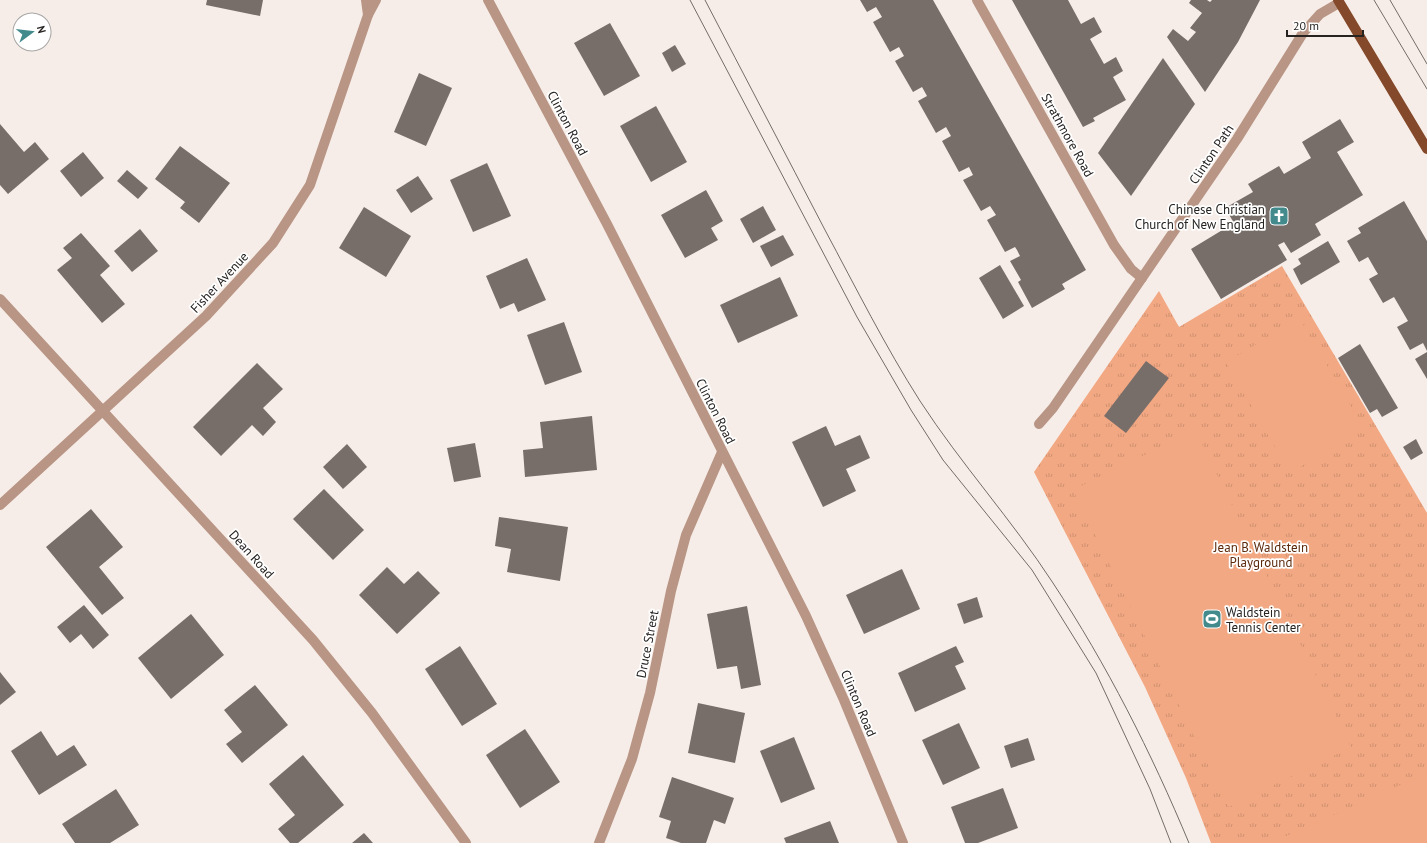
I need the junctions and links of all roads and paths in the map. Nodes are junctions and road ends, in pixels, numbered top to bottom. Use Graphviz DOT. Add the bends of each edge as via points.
graph roads {
  1 [pos="366,0"];
  2 [pos="376,0"];
  3 [pos="488,0"];
  4 [pos="977,0"];
  5 [pos="1338,2"];
  6 [pos="368,15"];
  7 [pos="1427,149"];
  8 [pos="1142,278"];
  9 [pos="0,299"];
  10 [pos="103,410"];
  11 [pos="1039,424"];
  12 [pos="722,452"];
  13 [pos="0,504"];
  14 [pos="466,843"];
  15 [pos="599,843"];
  16 [pos="903,843"];
  1 -- 6 [label="street, Fisher Avenue"];
  2 -- 6 [label="street, Fisher Avenue"];
  3 -- 12 [label="street, Clinton Road" via="607,224"];
  4 -- 8 [label="street, Strathmore Road" via="1114,245"];
  5 -- 7 [label="main road"];
  5 -- 8 [label="street, Clinton Path" via="1320,14 1303,33 1237,139"];
  6 -- 10 [label="street, Fisher Avenue" via="310,185 274,243 206,316"];
  8 -- 11 [label="street, Clinton Path" via="1053,408"];
  9 -- 10 [label="street, Dean Road"];
  10 -- 13 [label="street, Fisher Avenue"];
  10 -- 14 [label="street, Dean Road" via="292,617 355,691"];
  12 -- 15 [label="street, Druce Street" via="686,535 671,591 650,693 632,759"];
  12 -- 16 [label="street, Clinton Road" via="806,616"];
}
